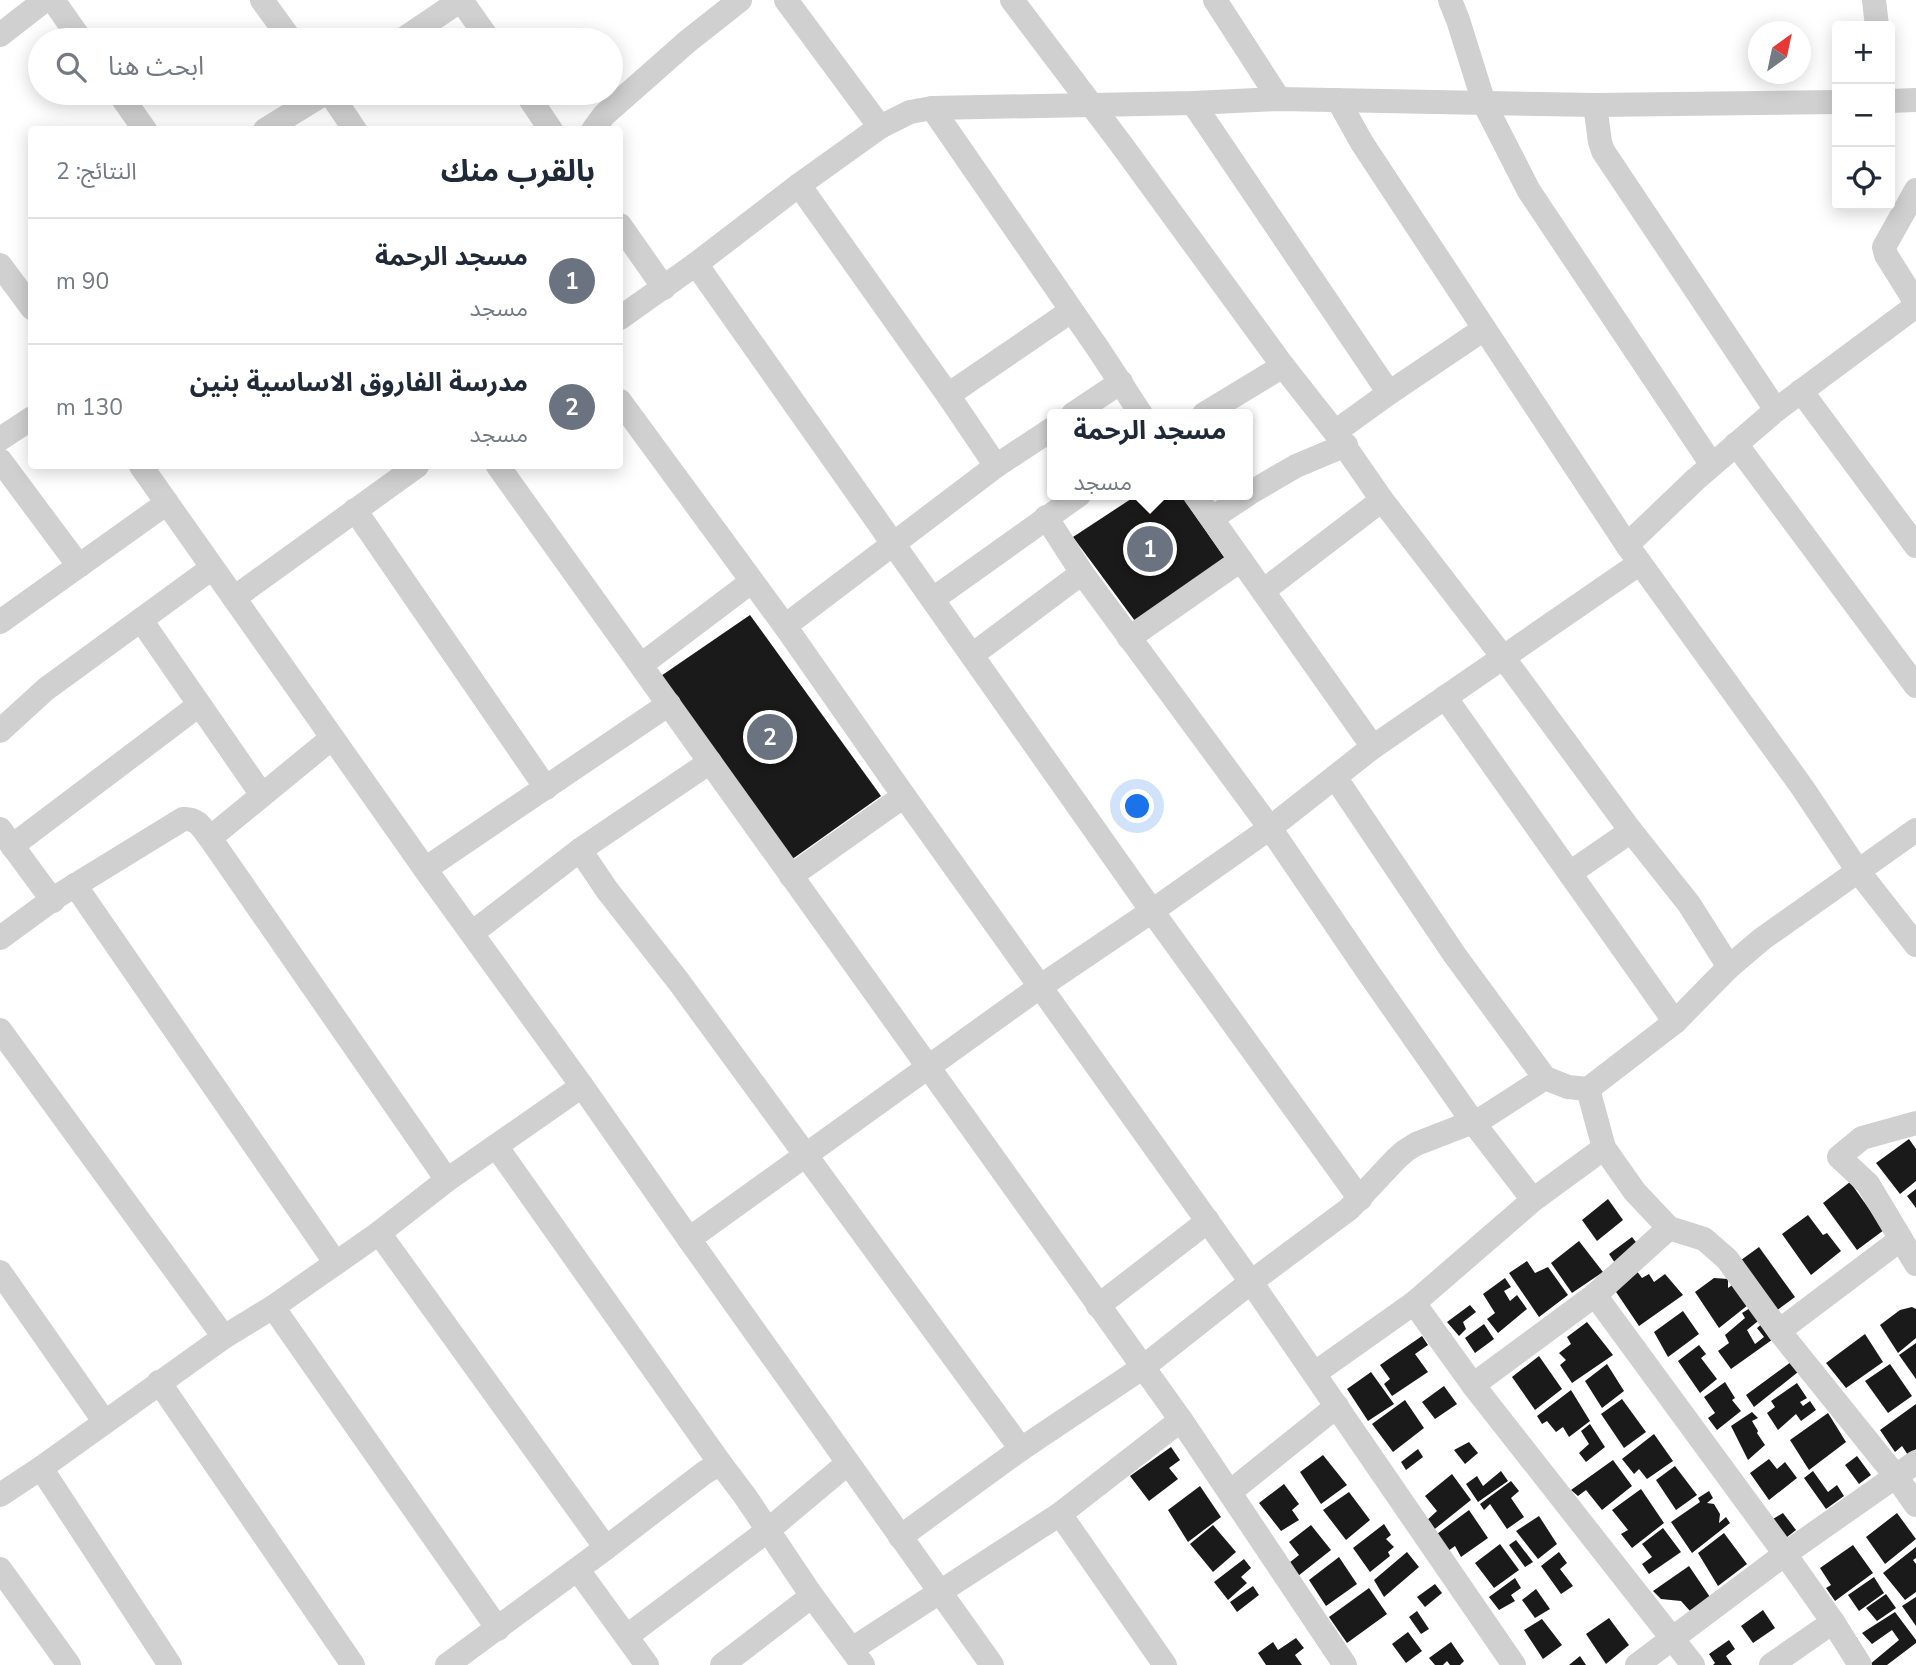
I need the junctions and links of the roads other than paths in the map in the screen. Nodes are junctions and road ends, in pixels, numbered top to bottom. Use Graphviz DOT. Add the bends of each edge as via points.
graph roads {
  1 [pos="45,0"];
  2 [pos="53,0"];
  3 [pos="262,0"];
  4 [pos="461,0"];
  5 [pos="740,0"];
  6 [pos="786,0"];
  7 [pos="1012,0"];
  8 [pos="1215,0"];
  9 [pos="1450,0"];
  10 [pos="1874,0"];
  11 [pos="1876,21"];
  12 [pos="73,28"];
  13 [pos="282,28"];
  14 [pos="420,28"];
  15 [pos="481,28"];
  16 [pos="0,35"];
  17 [pos="623,98"];
  18 [pos="1279,99"];
  19 [pos="1338,100"];
  20 [pos="1916,100"];
  21 [pos="1895,101"];
  22 [pos="1832,102"];
  23 [pos="1193,103"];
  24 [pos="1483,103"];
  25 [pos="1090,104"];
  26 [pos="127,105"];
  27 [pos="307,105"];
  28 [pos="336,105"];
  29 [pos="534,105"];
  30 [pos="615,105"];
  31 [pos="1595,105"];
  32 [pos="932,108"];
  33 [pos="142,126"];
  34 [pos="272,126"];
  35 [pos="352,126"];
  36 [pos="548,126"];
  37 [pos="596,126"];
  38 [pos="880,127"];
  39 [pos="799,185"];
  40 [pos="1916,190"];
  41 [pos="623,229"];
  42 [pos="696,264"];
  43 [pos="0,265"];
  44 [pos="24,283"];
  45 [pos="664,288"];
  46 [pos="1916,304"];
  47 [pos="1071,311"];
  48 [pos="623,316"];
  49 [pos="1484,329"];
  50 [pos="1283,366"];
  51 [pos="1121,382"];
  52 [pos="1801,391"];
  53 [pos="1389,393"];
  54 [pos="948,395"];
  55 [pos="623,405"];
  56 [pos="1080,409"];
  57 [pos="1138,409"];
  58 [pos="1212,409"];
  59 [pos="1776,410"];
  60 [pos="28,421"];
  61 [pos="1047,432"];
  62 [pos="1340,438"];
  63 [pos="0,439"];
  64 [pos="1736,444"];
  65 [pos="0,460"];
  66 [pos="1712,465"];
  67 [pos="996,466"];
  68 [pos="143,469"];
  69 [pos="406,469"];
  70 [pos="500,469"];
  71 [pos="387,474"];
  72 [pos="1253,492"];
  73 [pos="1072,500"];
  74 [pos="1199,500"];
  75 [pos="1240,500"];
  76 [pos="1382,500"];
  77 [pos="167,503"];
  78 [pos="355,510"];
  79 [pos="1046,517"];
  80 [pos="1212,518"];
  81 [pos="894,544"];
  82 [pos="1916,545"];
  83 [pos="1634,554"];
  84 [pos="1241,560"];
  85 [pos="79,566"];
  86 [pos="212,568"];
  87 [pos="1082,573"];
  88 [pos="751,582"];
  89 [pos="1263,591"];
  90 [pos="234,598"];
  91 [pos="933,598"];
  92 [pos="141,620"];
  93 [pos="0,622"];
  94 [pos="785,626"];
  95 [pos="1129,638"];
  96 [pos="972,655"];
  97 [pos="1503,657"];
  98 [pos="641,665"];
  99 [pos="1916,686"];
  100 [pos="1445,697"];
  101 [pos="669,704"];
  102 [pos="200,705"];
  103 [pos="0,731"];
  104 [pos="332,738"];
  105 [pos="1373,747"];
  106 [pos="710,762"];
  107 [pos="1335,776"];
  108 [pos="545,788"];
  109 [pos="262,795"];
  110 [pos="904,796"];
  111 [pos="1270,828"];
  112 [pos="1916,830"];
  113 [pos="1631,831"];
  114 [pos="6,837"];
  115 [pos="210,838"];
  116 [pos="580,850"];
  117 [pos="425,869"];
  118 [pos="1858,870"];
  119 [pos="1570,873"];
  120 [pos="791,876"];
  121 [pos="75,885"];
  122 [pos="53,901"];
  123 [pos="1152,911"];
  124 [pos="472,933"];
  125 [pos="0,938"];
  126 [pos="1916,945"];
  127 [pos="1729,967"];
  128 [pos="1041,986"];
  129 [pos="1675,1022"];
  130 [pos="0,1030"];
  131 [pos="928,1066"];
  132 [pos="1545,1078"];
  133 [pos="582,1086"];
  134 [pos="1588,1088"];
  135 [pos="1473,1122"];
  136 [pos="1916,1123"];
  137 [pos="496,1146"];
  138 [pos="1604,1148"];
  139 [pos="806,1155"];
  140 [pos="447,1180"];
  141 [pos="1360,1199"];
  142 [pos="1533,1200"];
  143 [pos="1208,1221"];
  144 [pos="1669,1228"];
  145 [pos="379,1233"];
  146 [pos="688,1239"];
  147 [pos="1901,1239"];
  148 [pos="335,1262"];
  149 [pos="1916,1264"];
  150 [pos="0,1272"];
  151 [pos="1251,1282"];
  152 [pos="1595,1295"];
  153 [pos="1414,1303"];
  154 [pos="1098,1306"];
  155 [pos="273,1307"];
  156 [pos="1779,1331"];
  157 [pos="224,1337"];
  158 [pos="1142,1367"];
  159 [pos="1315,1373"];
  160 [pos="159,1382"];
  161 [pos="1473,1385"];
  162 [pos="1338,1406"];
  163 [pos="1181,1420"];
  164 [pos="104,1421"];
  165 [pos="1021,1449"];
  166 [pos="1916,1462"];
  167 [pos="720,1463"];
  168 [pos="848,1463"];
  169 [pos="41,1468"];
  170 [pos="1895,1475"];
  171 [pos="1230,1492"];
  172 [pos="0,1495"];
  173 [pos="1916,1505"];
  174 [pos="1060,1514"];
  175 [pos="767,1531"];
  176 [pos="900,1537"];
  177 [pos="606,1548"];
  178 [pos="1785,1554"];
  179 [pos="0,1569"];
  180 [pos="578,1570"];
  181 [pos="940,1592"];
  182 [pos="812,1596"];
  183 [pos="1833,1622"];
  184 [pos="498,1629"];
  185 [pos="627,1636"];
  186 [pos="1673,1638"];
  187 [pos="857,1657"];
  188 [pos="66,1662"];
  189 [pos="170,1665"];
  190 [pos="353,1665"];
  191 [pos="448,1665"];
  192 [pos="647,1665"];
  193 [pos="722,1665"];
  194 [pos="992,1665"];
  195 [pos="1166,1665"];
  196 [pos="1345,1665"];
  197 [pos="1514,1665"];
  198 [pos="1637,1665"];
  199 [pos="1693,1665"];
  200 [pos="1771,1665"];
  201 [pos="1860,1665"];
  1 -- 16 [label="street"];
  2 -- 12 [label="street"];
  3 -- 13 [label="street"];
  4 -- 14 [label="street"];
  4 -- 15 [label="street"];
  5 -- 17 [label="street"];
  6 -- 38 [label="street"];
  7 -- 25 [label="street"];
  8 -- 18 [label="street"];
  9 -- 24 [label="street"];
  10 -- 11 [label="street"];
  18 -- 19 [label="street"];
  18 -- 23 [label="street"];
  19 -- 24 [label="street"];
  19 -- 49 [label="street"];
  20 -- 21 [label="street"];
  22 -- 31 [label="street"];
  23 -- 25 [label="street"];
  23 -- 53 [label="street"];
  24 -- 31 [label="street"];
  24 -- 66 [label="street" via="1529,191"];
  25 -- 32 [label="street"];
  25 -- 50 [label="street"];
  26 -- 33 [label="street"];
  27 -- 34 [label="street"];
  28 -- 35 [label="street"];
  29 -- 36 [label="street"];
  30 -- 37 [label="street"];
  31 -- 59 [label="street" via="1603,151"];
  32 -- 38 [label="street"];
  32 -- 47 [label="street"];
  38 -- 39 [label="street"];
  39 -- 42 [label="street"];
  39 -- 54 [label="street"];
  40 -- 46 [label="street" via="1884,247"];
  41 -- 45 [label="street"];
  42 -- 45 [label="street"];
  42 -- 81 [label="street"];
  43 -- 44 [label="street"];
  45 -- 48 [label="street"];
  46 -- 52 [label="street"];
  47 -- 51 [label="street"];
  47 -- 54 [label="street"];
  49 -- 53 [label="street"];
  49 -- 83 [label="street"];
  50 -- 58 [label="street"];
  50 -- 62 [label="street"];
  51 -- 56 [label="street"];
  51 -- 57 [label="street"];
  52 -- 59 [label="street"];
  52 -- 82 [label="street"];
  53 -- 62 [label="street"];
  54 -- 67 [label="street"];
  55 -- 88 [label="street"];
  59 -- 64 [label="street"];
  60 -- 63 [label="street"];
  61 -- 67 [label="street"];
  62 -- 72 [label="street"];
  62 -- 76 [label="street"];
  64 -- 66 [label="street"];
  64 -- 99 [label="street"];
  65 -- 85 [label="street"];
  66 -- 83 [label="street"];
  67 -- 81 [label="street"];
  68 -- 77 [label="street"];
  69 -- 71 [label="street"];
  70 -- 98 [label="street"];
  71 -- 78 [label="street"];
  73 -- 79 [label="street"];
  74 -- 80 [label="street"];
  75 -- 80 [label="street"];
  76 -- 89 [label="street"];
  76 -- 97 [label="street"];
  77 -- 85 [label="street"];
  77 -- 86 [label="street"];
  78 -- 90 [label="street"];
  78 -- 108 [label="street"];
  79 -- 87 [label="street"];
  79 -- 91 [label="street"];
  80 -- 84 [label="street"];
  81 -- 91 [label="street"];
  81 -- 94 [label="street"];
  83 -- 97 [label="street"];
  83 -- 118 [label="street"];
  84 -- 89 [label="street"];
  84 -- 95 [label="street"];
  85 -- 93 [label="street"];
  86 -- 90 [label="street"];
  86 -- 92 [label="street"];
  87 -- 95 [label="street"];
  87 -- 96 [label="street"];
  88 -- 94 [label="street"];
  88 -- 98 [label="street"];
  89 -- 105 [label="street"];
  90 -- 104 [label="street"];
  91 -- 96 [label="street"];
  92 -- 102 [label="street"];
  92 -- 103 [label="street" via="46,689"];
  94 -- 110 [label="street"];
  95 -- 111 [label="street"];
  96 -- 123 [label="street"];
  97 -- 100 [label="street"];
  97 -- 113 [label="street"];
  98 -- 101 [label="street"];
  100 -- 105 [label="street"];
  100 -- 119 [label="street"];
  101 -- 106 [label="street"];
  101 -- 108 [label="street"];
  102 -- 109 [label="street"];
  102 -- 114 [label="street"];
  104 -- 109 [label="street"];
  104 -- 117 [label="street"];
  105 -- 107 [label="street"];
  106 -- 116 [label="street"];
  106 -- 120 [label="street"];
  107 -- 111 [label="street"];
  107 -- 132 [label="street" via="1454,954"];
  108 -- 117 [label="street"];
  109 -- 115 [label="street"];
  110 -- 120 [label="street"];
  110 -- 128 [label="street"];
  111 -- 123 [label="street"];
  111 -- 135 [label="street"];
  112 -- 118 [label="street"];
  113 -- 119 [label="street"];
  113 -- 127 [label="street" via="1689,904"];
  114 -- 122 [label="street"];
  115 -- 121 [label="street" via="197,821 183,819"];
  115 -- 140 [label="street"];
  116 -- 124 [label="street"];
  116 -- 139 [label="street"];
  117 -- 124 [label="street"];
  118 -- 126 [label="street"];
  118 -- 127 [label="street"];
  119 -- 129 [label="street"];
  120 -- 131 [label="street"];
  121 -- 122 [label="street"];
  121 -- 148 [label="street"];
  122 -- 125 [label="street"];
  123 -- 128 [label="street"];
  123 -- 141 [label="street"];
  124 -- 133 [label="street"];
  127 -- 129 [label="street"];
  128 -- 131 [label="street"];
  128 -- 143 [label="street"];
  129 -- 134 [label="street"];
  130 -- 157 [label="street"];
  131 -- 139 [label="street"];
  131 -- 154 [label="street"];
  132 -- 134 [label="street" via="1568,1087"];
  132 -- 135 [label="street"];
  133 -- 137 [label="street"];
  133 -- 146 [label="street"];
  134 -- 138 [label="street"];
  135 -- 141 [label="street" via="1405,1151"];
  135 -- 142 [label="street"];
  136 -- 147 [label="street" via="1862,1138 1839,1157 1867,1184"];
  137 -- 140 [label="street"];
  137 -- 167 [label="street"];
  138 -- 142 [label="street"];
  138 -- 144 [label="street" via="1635,1192"];
  139 -- 146 [label="street"];
  139 -- 165 [label="street"];
  140 -- 145 [label="street"];
  141 -- 151 [label="street"];
  142 -- 153 [label="street"];
  143 -- 151 [label="street"];
  143 -- 154 [label="street"];
  144 -- 152 [label="street"];
  144 -- 156 [label="street" via="1716,1247"];
  145 -- 148 [label="street"];
  145 -- 177 [label="street"];
  146 -- 168 [label="street"];
  147 -- 149 [label="street"];
  147 -- 156 [label="street"];
  148 -- 155 [label="street"];
  150 -- 164 [label="street"];
  151 -- 158 [label="street"];
  151 -- 159 [label="street"];
  152 -- 161 [label="street"];
  152 -- 178 [label="street"];
  153 -- 159 [label="street"];
  153 -- 161 [label="street"];
  154 -- 158 [label="street"];
  155 -- 157 [label="street"];
  155 -- 184 [label="street"];
  156 -- 170 [label="street"];
  157 -- 160 [label="street"];
  158 -- 163 [label="street"];
  158 -- 165 [label="street"];
  159 -- 162 [label="street"];
  160 -- 164 [label="street"];
  160 -- 190 [label="street"];
  161 -- 186 [label="street"];
  162 -- 171 [label="street"];
  162 -- 197 [label="street"];
  163 -- 171 [label="street"];
  163 -- 174 [label="street"];
  164 -- 169 [label="street"];
  165 -- 176 [label="street"];
  166 -- 170 [label="street"];
  167 -- 175 [label="street"];
  167 -- 177 [label="street"];
  168 -- 175 [label="street"];
  168 -- 176 [label="street"];
  169 -- 172 [label="street"];
  169 -- 189 [label="street"];
  170 -- 173 [label="street"];
  170 -- 178 [label="street"];
  171 -- 196 [label="street"];
  174 -- 181 [label="street"];
  174 -- 195 [label="street"];
  175 -- 182 [label="street"];
  175 -- 185 [label="street"];
  176 -- 181 [label="street"];
  177 -- 180 [label="street"];
  178 -- 183 [label="street"];
  178 -- 186 [label="street"];
  179 -- 188 [label="street"];
  180 -- 184 [label="street"];
  180 -- 185 [label="street"];
  181 -- 187 [label="street"];
  181 -- 194 [label="street"];
  182 -- 187 [label="street"];
  182 -- 193 [label="street"];
  183 -- 200 [label="street"];
  183 -- 201 [label="street"];
  184 -- 191 [label="street"];
  185 -- 192 [label="street"];
  186 -- 198 [label="street"];
  186 -- 199 [label="street"];
}
